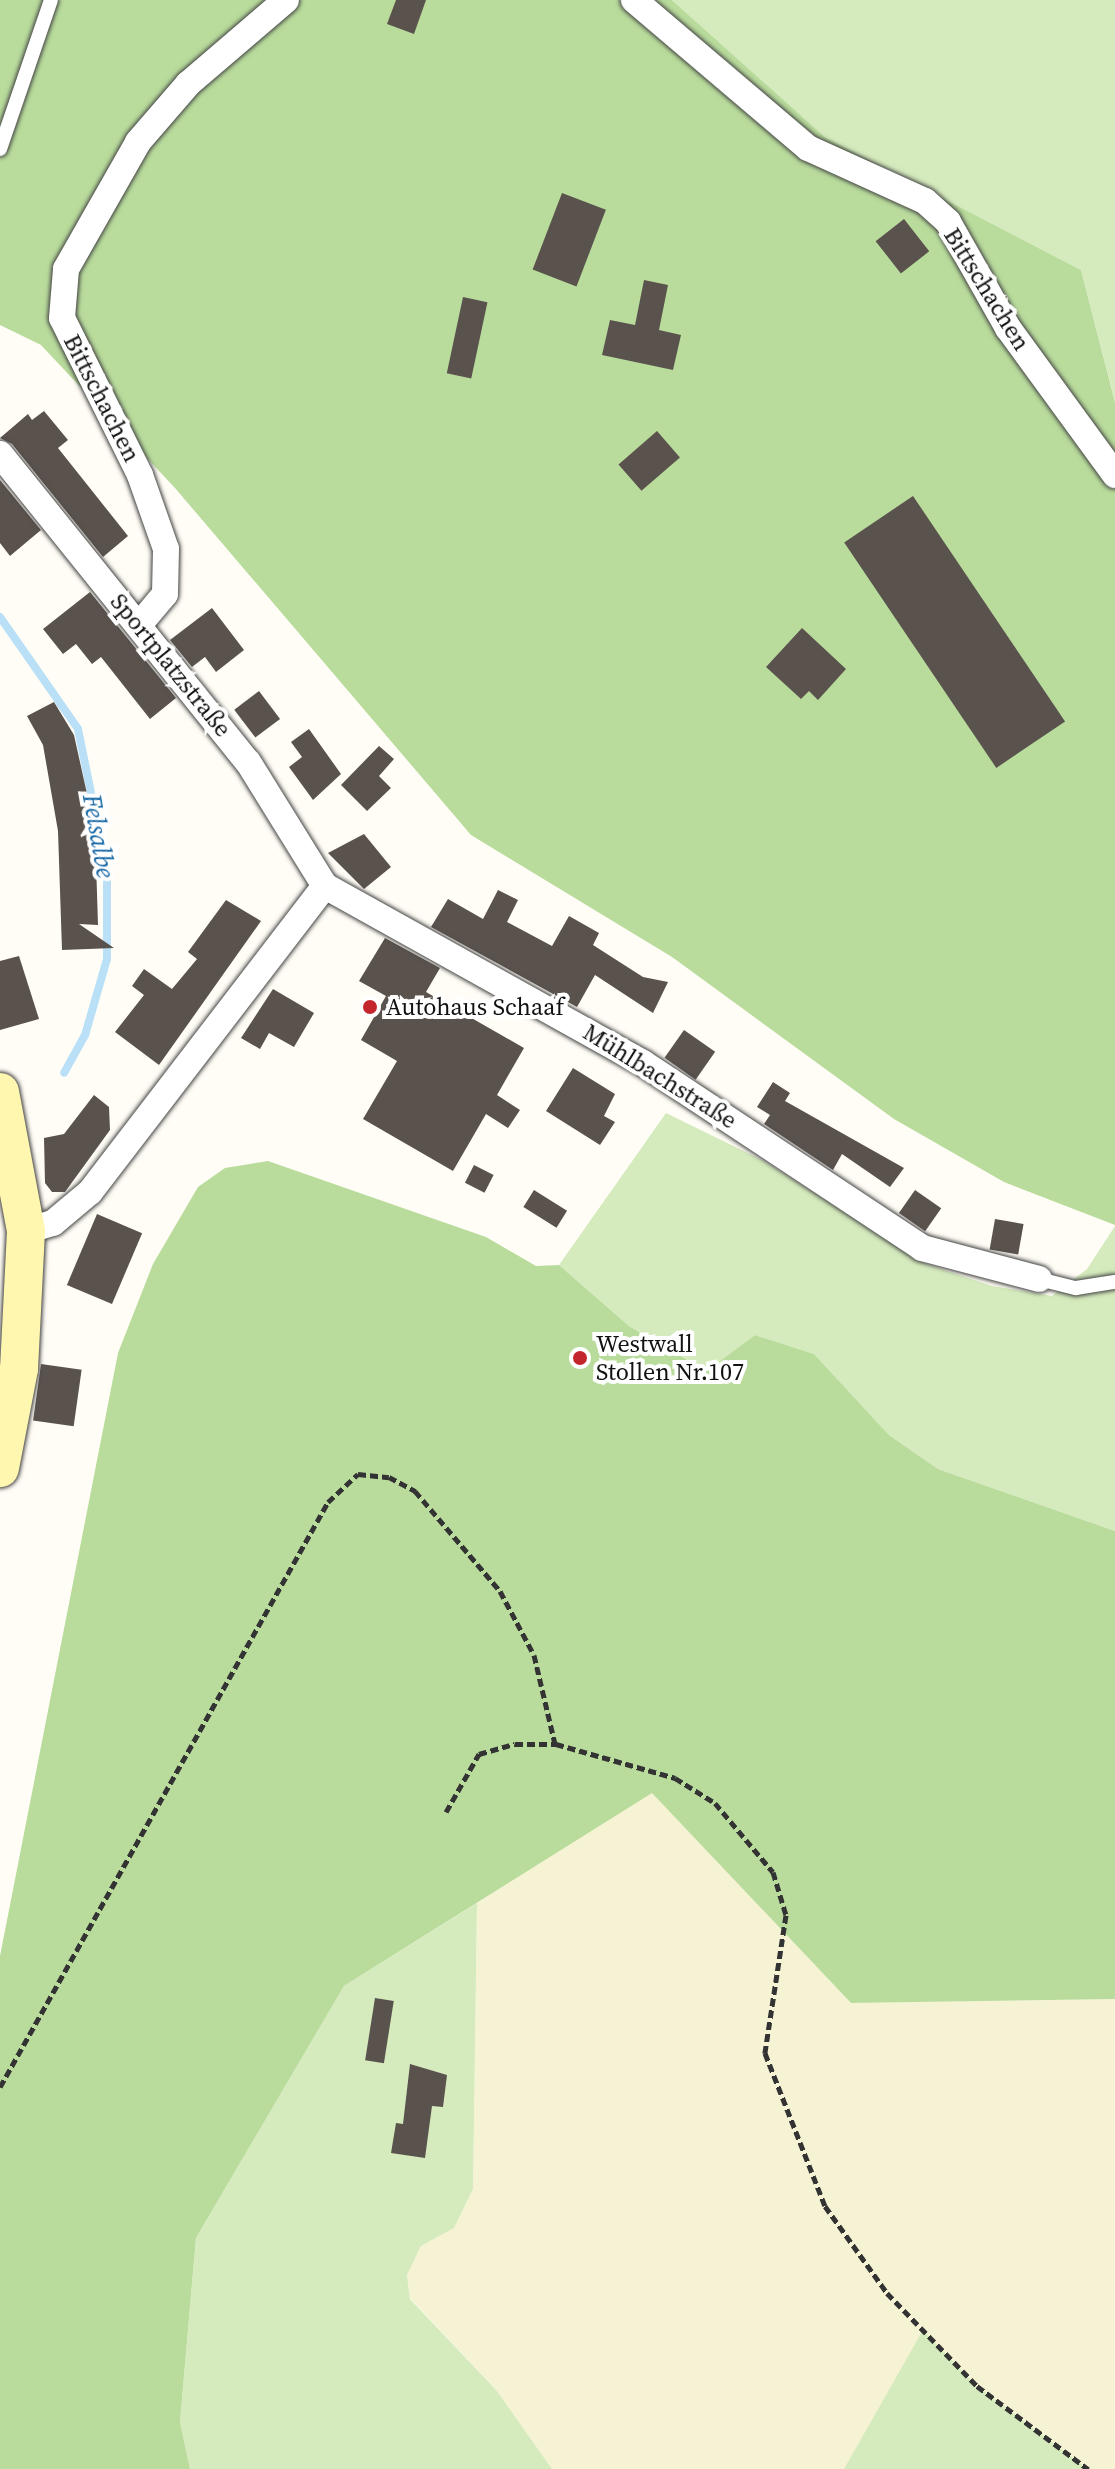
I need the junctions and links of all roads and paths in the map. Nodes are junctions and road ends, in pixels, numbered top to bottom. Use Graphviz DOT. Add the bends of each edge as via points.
graph roads {
  1 [pos="51,0"];
  2 [pos="286,0"];
  3 [pos="634,0"];
  4 [pos="0,149"];
  5 [pos="0,454"];
  6 [pos="1115,475"];
  7 [pos="139,625"];
  8 [pos="325,886"];
  9 [pos="0,1092"];
  10 [pos="26,1231"];
  11 [pos="1039,1279"];
  12 [pos="1115,1282"];
  13 [pos="10,1367"];
  14 [pos="0,1468"];
  15 [pos="556,1744"];
  16 [pos="446,1812"];
  17 [pos="0,2087"];
  18 [pos="1088,2469"];
  1 -- 4 [label="lane"];
  2 -- 7 [label="street, Bittschachen" via="188,84 138,142 66,269 62,318 140,475 166,549 165,594"];
  3 -- 6 [label="street, Bittschachen" via="755,111 845,170 925,201 948,222 1008,328"];
  5 -- 7 [label="street, Sportplatzstraße"];
  7 -- 8 [label="street, Sportplatzstraße" via="248,762"];
  8 -- 10 [label="street" via="90,1192 53,1223"];
  8 -- 11 [label="street, Mühlbachstraße" via="655,1071 922,1248"];
  9 -- 10 [label="main road"];
  10 -- 13 [label="main road"];
  11 -- 12 [label="lane, Mühlbachstraße" via="1076,1288"];
  13 -- 14 [label="main road"];
  15 -- 16 [label="path" via="479,1754"];
  15 -- 17 [label="path" via="534,1655 500,1591 415,1491 389,1477 358,1474 328,1502"];
  15 -- 18 [label="path" via="675,1778 715,1803 752,1841 773,1872 786,1915 765,2053 825,2206 887,2293 977,2386"];
}
